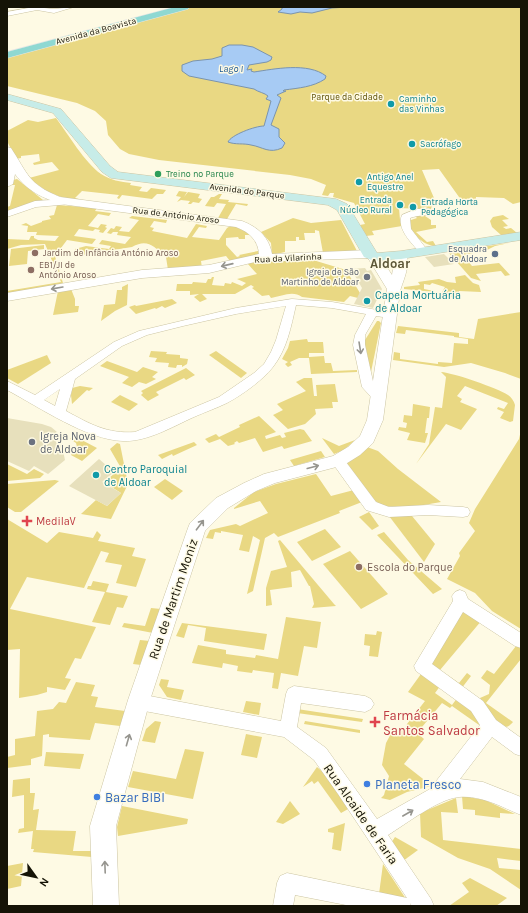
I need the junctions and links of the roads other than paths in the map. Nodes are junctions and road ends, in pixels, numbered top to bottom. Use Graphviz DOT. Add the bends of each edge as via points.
graph roads {
  1 [pos="38,7"];
  2 [pos="55,7"];
  3 [pos="167,7"];
  4 [pos="185,7"];
  5 [pos="68,8"];
  6 [pos="7,14"];
  7 [pos="7,50"];
  8 [pos="7,55"];
  9 [pos="7,97"];
  10 [pos="7,150"];
  11 [pos="13,164"];
  12 [pos="7,184"];
  13 [pos="68,202"];
  14 [pos="430,212"];
  15 [pos="7,214"];
  16 [pos="521,236"];
  17 [pos="423,252"];
  18 [pos="371,255"];
  19 [pos="400,255"];
  20 [pos="266,257"];
  21 [pos="394,289"];
  22 [pos="7,297"];
  23 [pos="292,302"];
  24 [pos="264,307"];
  25 [pos="381,314"];
  26 [pos="287,322"];
  27 [pos="69,378"];
  28 [pos="11,389"];
  29 [pos="378,396"];
  30 [pos="36,400"];
  31 [pos="59,413"];
  32 [pos="338,461"];
  33 [pos="463,512"];
  34 [pos="521,641"];
  35 [pos="139,702"];
  36 [pos="365,704"];
  37 [pos="490,726"];
  38 [pos="288,730"];
  39 [pos="521,748"];
  40 [pos="436,796"];
  41 [pos="521,806"];
  42 [pos="374,832"];
  43 [pos="106,906"];
  44 [pos="283,906"];
  45 [pos="401,906"];
  46 [pos="424,906"];
  1 -- 5 [label="street" via="54,11"];
  1 -- 6 [label="street"];
  2 -- 5 [label="street"];
  3 -- 7 [label="main road, Avenida da Boavista"];
  4 -- 8 [label="main road, Avenida da Boavista"];
  9 -- 18 [label="main road, Avenida do Parque" via="57,111 106,169 115,175 337,204 345,210"];
  10 -- 11 [label="street, Rua de António Aroso"];
  11 -- 12 [label="street"];
  11 -- 13 [label="street, Rua de António Aroso" via="23,179 39,191"];
  13 -- 15 [label="street, Rua de António Aroso" via="35,204"];
  13 -- 20 [label="street, Rua de António Aroso" via="238,224 260,236"];
  14 -- 17 [label="street" via="416,212 405,217 406,229"];
  16 -- 17 [label="main road, Rua da Vilarinha"];
  17 -- 19 [label="main road, Rua da Vilarinha"];
  18 -- 19 [label="main road, Rua da Vilarinha"];
  18 -- 20 [label="street, Rua da Vilarinha"];
  18 -- 21 [label="street"];
  19 -- 21 [label="street, Rua de Martim Moniz" via="400,271"];
  20 -- 22 [label="street, Rua da Vilarinha, one-way" via="209,269 142,274"];
  21 -- 25 [label="street, Rua de Martim Moniz"];
  23 -- 24 [label="street"];
  23 -- 25 [label="street" via="332,305"];
  23 -- 26 [label="street"];
  24 -- 26 [label="street"];
  24 -- 27 [label="street" via="236,311 143,334 110,349"];
  25 -- 29 [label="street, Rua de Martim Moniz"];
  25 -- 29 [label="street, Rua de Martim Moniz, one-way" via="360,335 359,345 368,387"];
  26 -- 31 [label="street" via="277,352 268,366 250,382 223,400 149,432 122,437 102,434"];
  27 -- 30 [label="street"];
  27 -- 31 [label="street"];
  28 -- 30 [label="street"];
  29 -- 32 [label="street, Rua de Martim Moniz" via="375,420 367,439"];
  30 -- 31 [label="street"];
  32 -- 33 [label="street" via="371,506 389,512"];
  35 -- 32 [label="street, Rua de Martim Moniz, one-way" via="200,523 222,503 270,478"];
  34 -- 37 [label="street" via="461,599 422,666 477,706"];
  35 -- 38 [label="street, Rua Alcaide de Faria"];
  43 -- 35 [label="street, Rua de Martim Moniz, one-way" via="103,826"];
  36 -- 38 [label="street" via="294,694"];
  37 -- 39 [label="street"];
  37 -- 40 [label="street"];
  38 -- 42 [label="street, Rua Alcaide de Faria" via="320,754"];
  40 -- 41 [label="street" via="458,788 477,790"];
  42 -- 40 [label="street, one-way"];
  42 -- 46 [label="street, Rua Alcaide de Faria"];
  44 -- 45 [label="street" via="288,883"];
}
